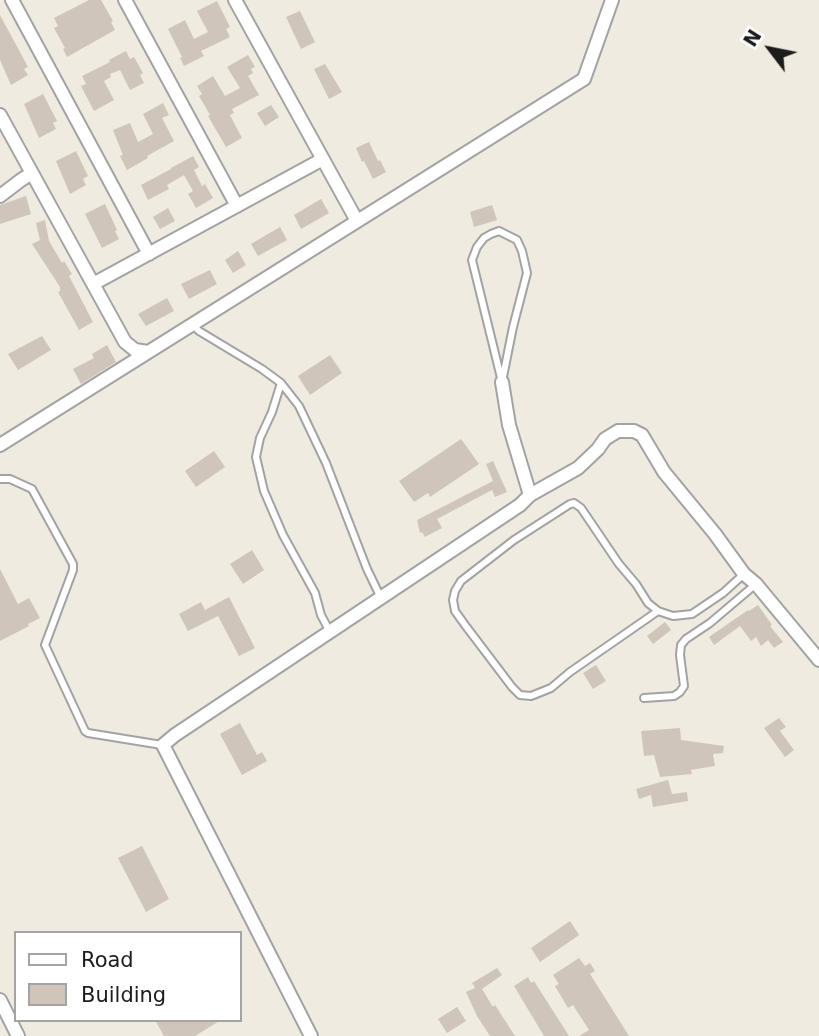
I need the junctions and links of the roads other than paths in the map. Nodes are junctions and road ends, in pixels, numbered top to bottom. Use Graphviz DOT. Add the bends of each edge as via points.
graph roads {
  1 [pos="12,0"];
  2 [pos="125,0"];
  3 [pos="235,0"];
  4 [pos="612,0"];
  5 [pos="0,115"];
  6 [pos="323,159"];
  7 [pos="32,173"];
  8 [pos="0,196"];
  9 [pos="237,206"];
  10 [pos="357,221"];
  11 [pos="149,254"];
  12 [pos="93,284"];
  13 [pos="192,324"];
  14 [pos="148,352"];
  15 [pos="502,382"];
  16 [pos="281,383"];
  17 [pos="0,445"];
  18 [pos="0,479"];
  19 [pos="530,495"];
  20 [pos="744,574"];
  21 [pos="757,584"];
  22 [pos="381,598"];
  23 [pos="657,611"];
  24 [pos="330,632"];
  25 [pos="819,660"];
  26 [pos="644,698"];
  27 [pos="163,745"];
  28 [pos="0,1000"];
  29 [pos="18,1036"];
  30 [pos="311,1036"];
  1 -- 11 [label="street"];
  2 -- 9 [label="street"];
  3 -- 6 [label="street"];
  4 -- 10 [label="street" via="584,79"];
  5 -- 7 [label="street"];
  6 -- 9 [label="street"];
  6 -- 10 [label="street"];
  7 -- 8 [label="street"];
  7 -- 12 [label="street"];
  9 -- 11 [label="street"];
  10 -- 13 [label="street"];
  11 -- 12 [label="street"];
  12 -- 14 [label="street" via="125,342"];
  13 -- 14 [label="street"];
  13 -- 16 [label="lane"];
  14 -- 17 [label="street"];
  15 -- 15 [label="lane" via="527,272 517,240 499,232 484,238 472,260"];
  15 -- 19 [label="street" via="509,425"];
  16 -- 22 [label="lane" via="299,406 326,463"];
  16 -- 24 [label="lane" via="256,457 264,491"];
  18 -- 27 [label="lane" via="32,489 73,564 45,645 85,731"];
  19 -- 20 [label="street" via="578,468 618,430 634,431 642,435 664,472"];
  19 -- 22 [label="street"];
  20 -- 21 [label="street"];
  20 -- 23 [label="lane" via="692,614 673,616"];
  21 -- 25 [label="street"];
  21 -- 26 [label="lane" via="681,645 684,686 680,692"];
  22 -- 24 [label="street"];
  23 -- 23 [label="lane" via="551,688 531,696 520,695 512,687 455,611 453,600 461,581 514,540 574,503"];
  24 -- 27 [label="street"];
  27 -- 30 [label="street"];
  28 -- 29 [label="street"];
}
